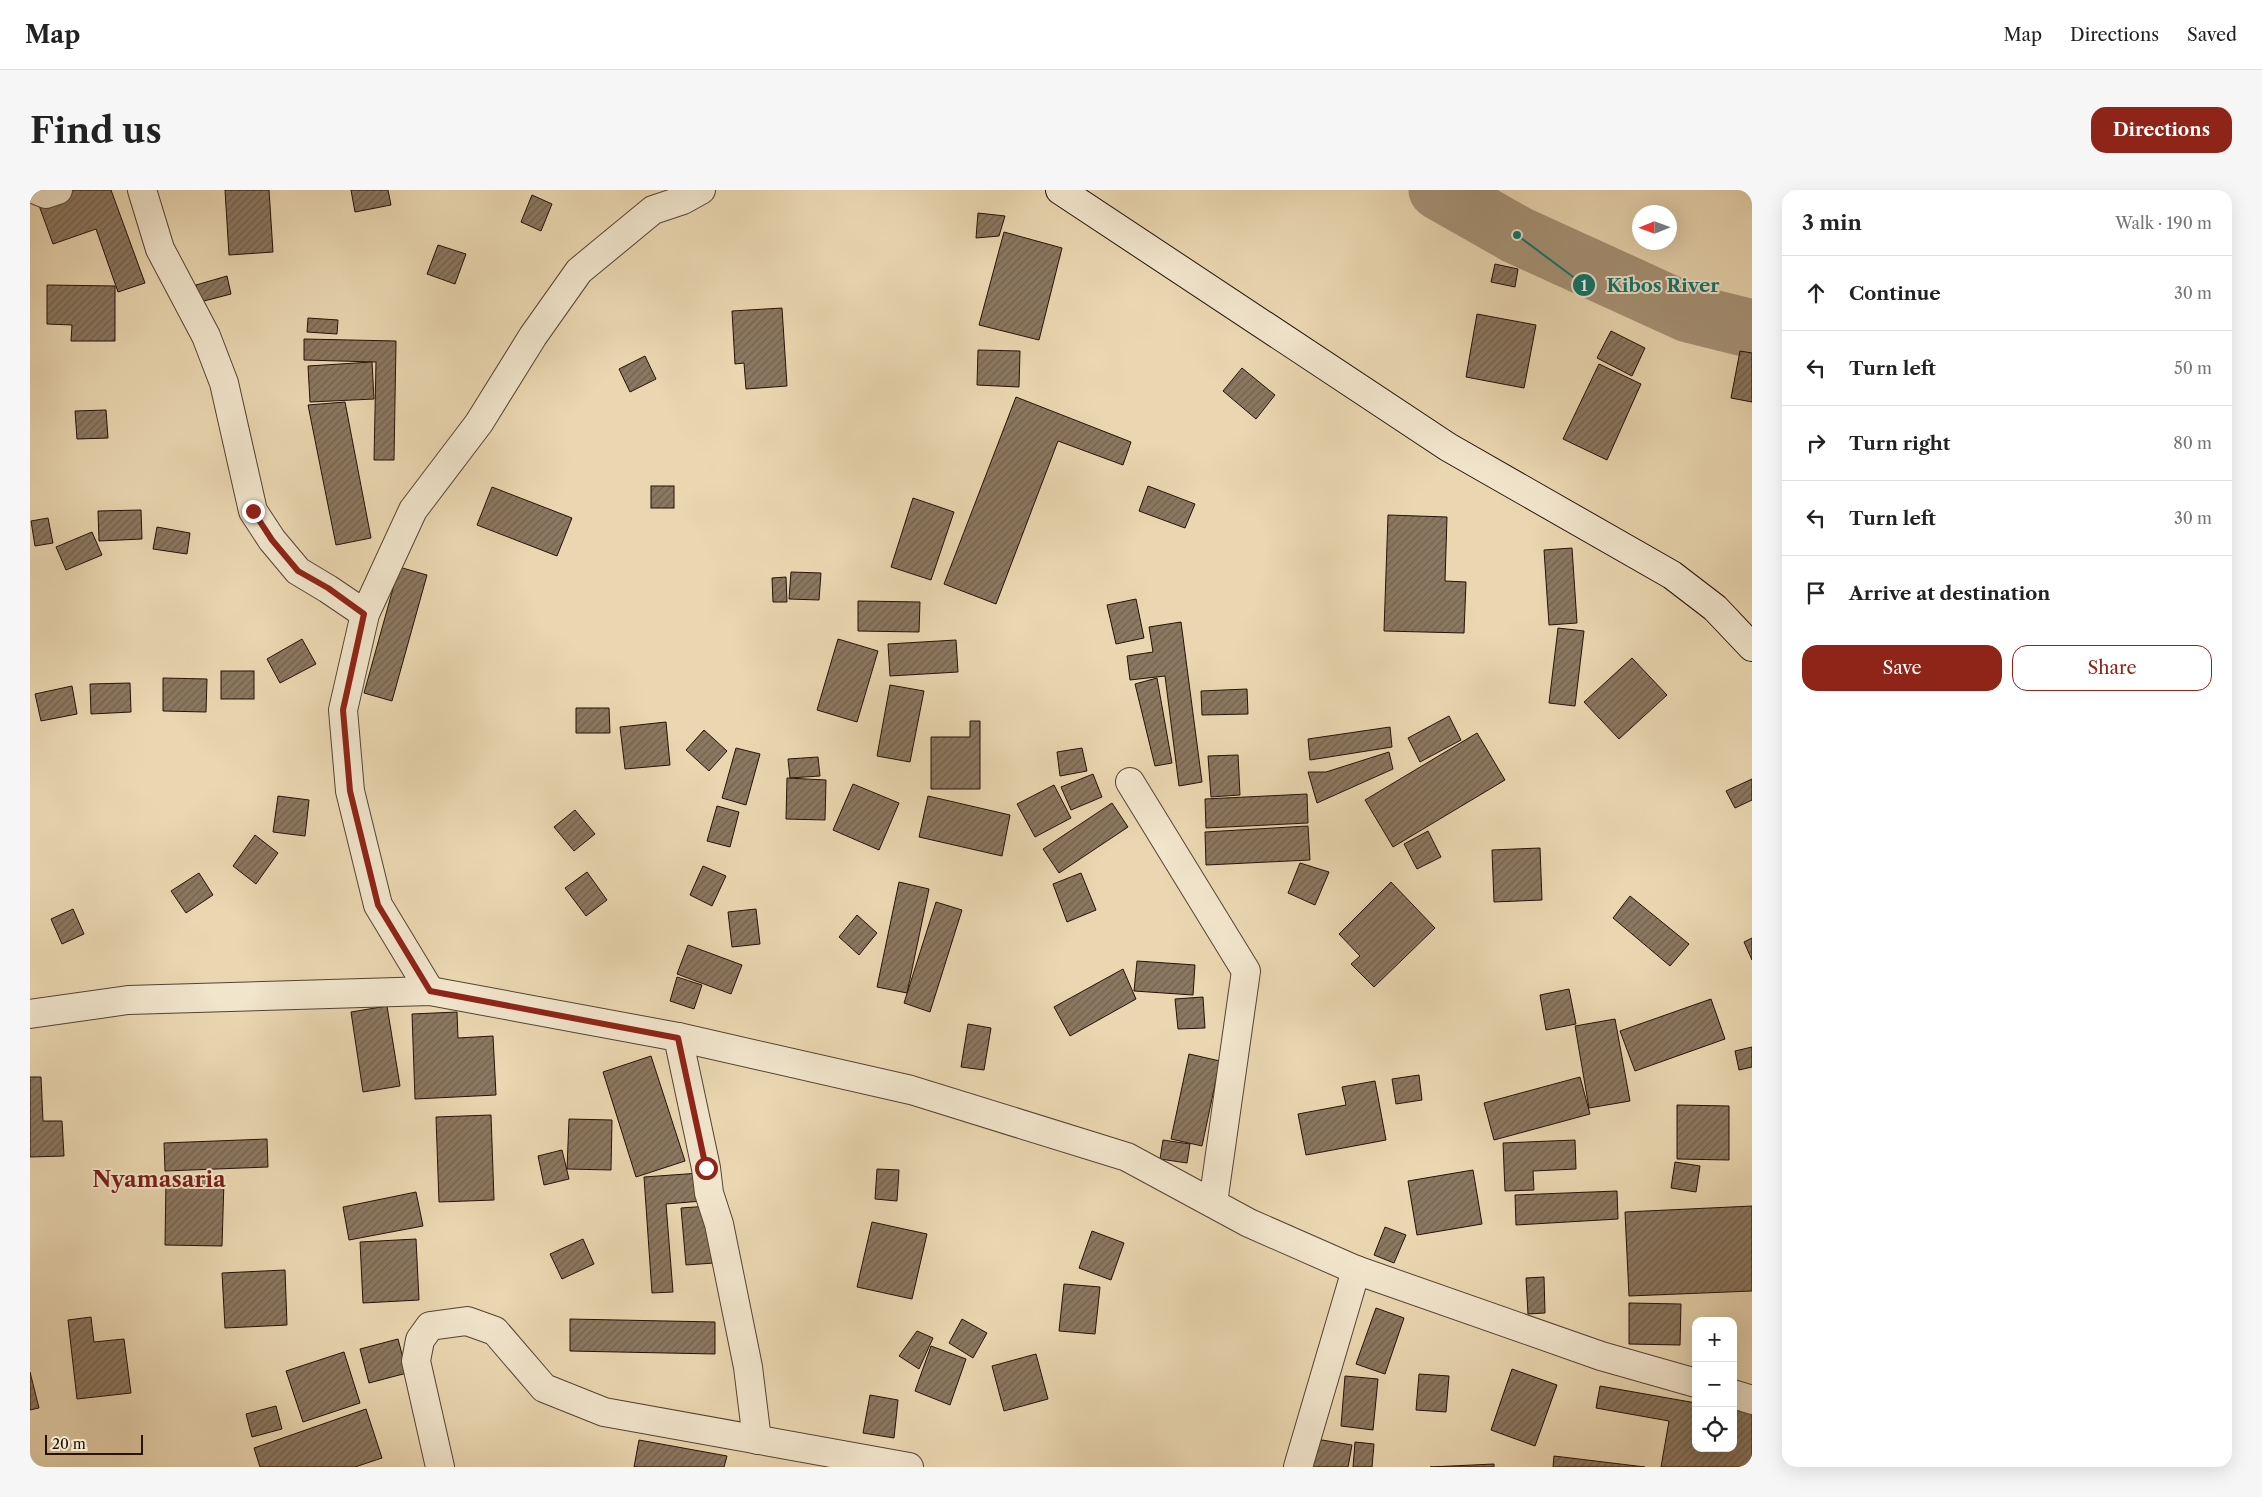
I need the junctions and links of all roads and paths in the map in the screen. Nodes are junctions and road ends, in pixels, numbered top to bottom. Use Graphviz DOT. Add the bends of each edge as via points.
graph roads {
  1 [pos="36,190"];
  2 [pos="58,190"];
  3 [pos="142,190"];
  4 [pos="701,190"];
  5 [pos="1060,190"];
  6 [pos="364,614"];
  7 [pos="1752,647"];
  8 [pos="1130,782"];
  9 [pos="430,991"];
  10 [pos="30,1014"];
  11 [pos="678,1038"];
  12 [pos="1213,1203"];
  13 [pos="1356,1270"];
  14 [pos="1692,1382"];
  15 [pos="1737,1395"];
  16 [pos="1752,1400"];
  17 [pos="757,1440"];
  18 [pos="440,1467"];
  19 [pos="909,1467"];
  20 [pos="1298,1467"];
  1 -- 2 [label="street" via="46,194"];
  3 -- 6 [label="street" via="160,249 206,336 224,383 253,511 298,571"];
  4 -- 6 [label="street" via="653,210 579,271 533,336 479,423 413,510"];
  5 -- 7 [label="street" via="1448,447 1672,575 1715,608"];
  6 -- 9 [label="street" via="343,710 350,791 378,905"];
  8 -- 12 [label="street" via="1246,971"];
  9 -- 10 [label="street" via="128,1000"];
  9 -- 11 [label="street"];
  11 -- 12 [label="street" via="921,1092 1127,1157"];
  11 -- 17 [label="street" via="706,1168 708,1193 719,1224 748,1367"];
  12 -- 13 [label="street" via="1249,1223"];
  13 -- 14 [label="street" via="1601,1356"];
  13 -- 20 [label="street"];
  15 -- 16 [label="street"];
  17 -- 18 [label="street" via="604,1412 544,1388 495,1331 467,1320 430,1326 418,1347 416,1361"];
  17 -- 19 [label="street"];
}
